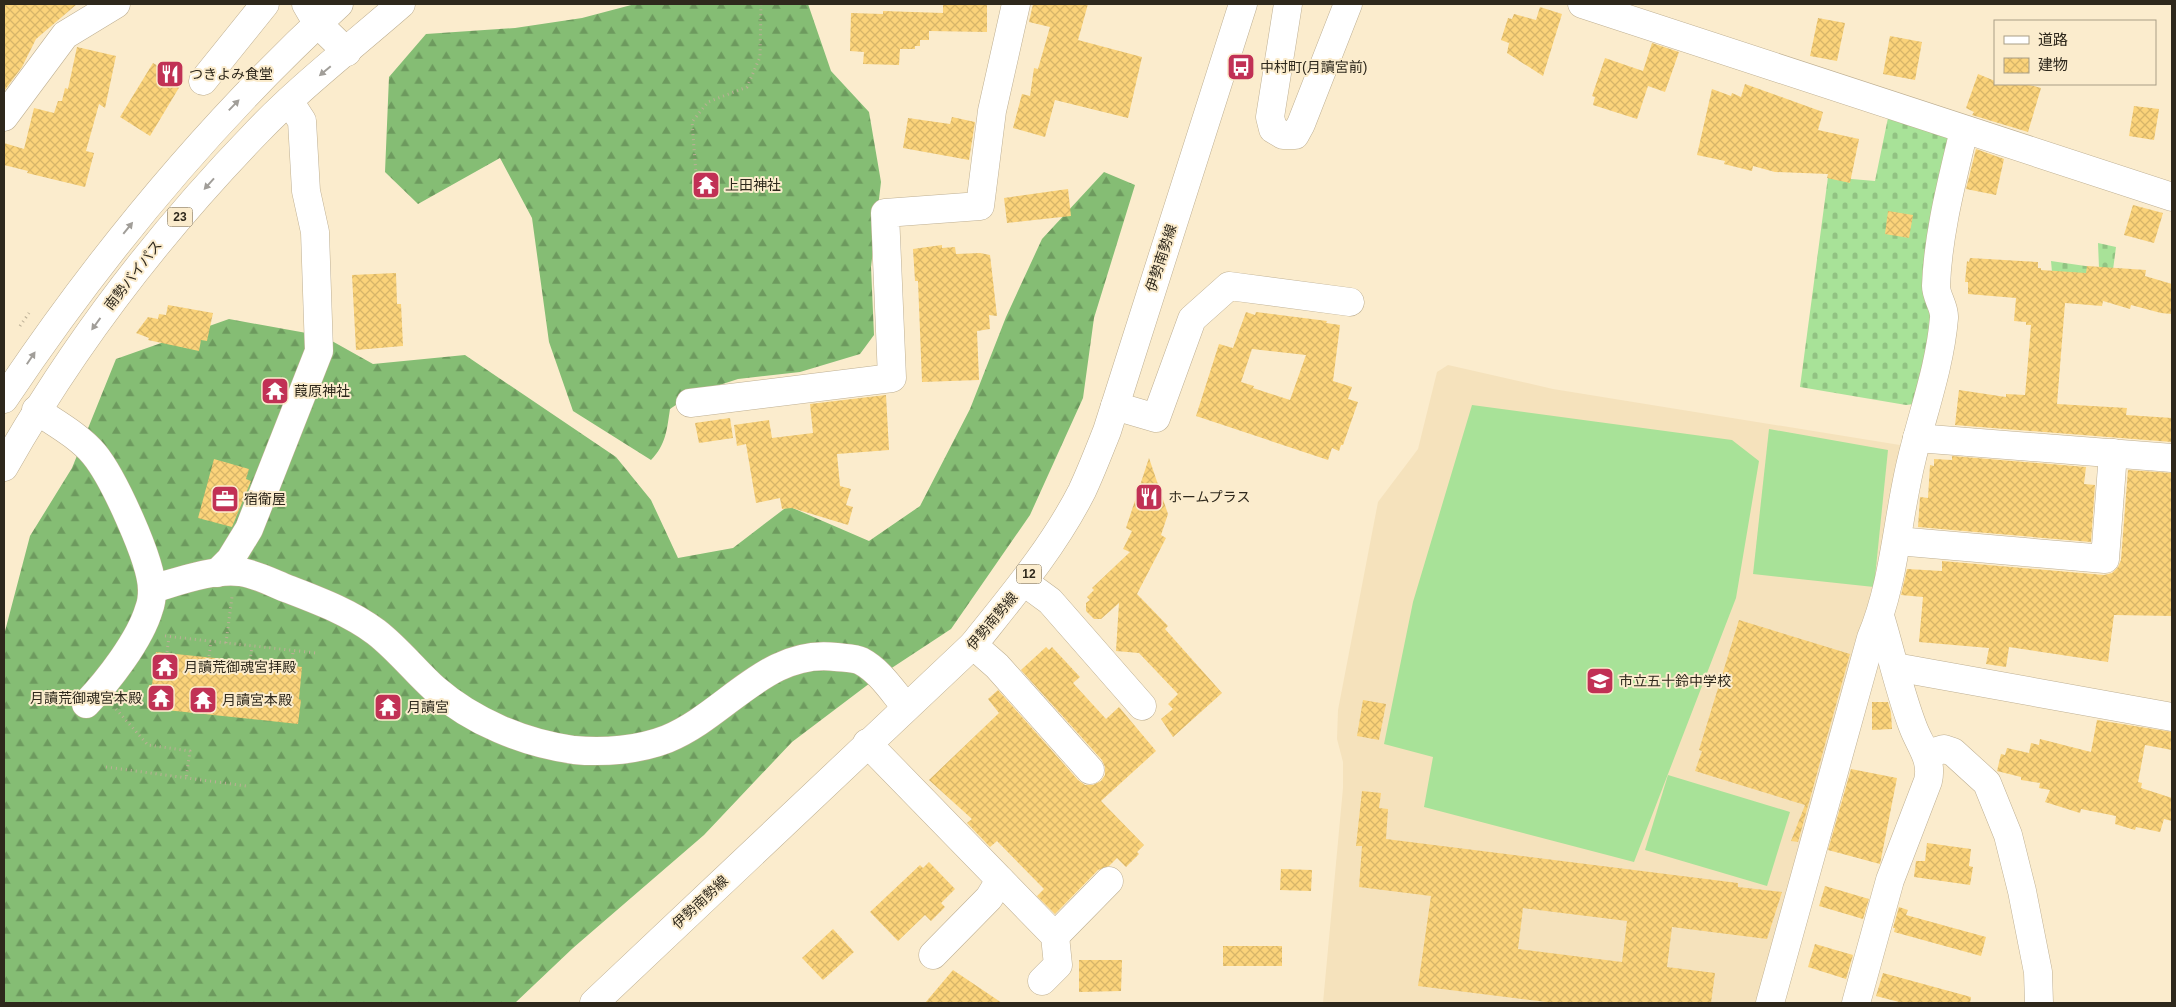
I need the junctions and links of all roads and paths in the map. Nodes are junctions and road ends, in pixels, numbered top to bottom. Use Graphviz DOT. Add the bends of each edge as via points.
graph roads {
  1 [pos="116,4"];
  2 [pos="265,4"];
  3 [pos="339,4"];
  4 [pos="401,4"];
  5 [pos="761,4"];
  6 [pos="1016,4"];
  7 [pos="1243,4"];
  8 [pos="1288,4"];
  9 [pos="1348,4"];
  10 [pos="1582,4"];
  11 [pos="312,13"];
  12 [pos="347,52"];
  13 [pos="203,81"];
  14 [pos="289,101"];
  15 [pos="4,117"];
  16 [pos="1964,130"];
  17 [pos="2172,197"];
  18 [pos="698,200"];
  19 [pos="1350,302"];
  20 [pos="4,398"];
  21 [pos="690,404"];
  22 [pos="1114,406"];
  23 [pos="36,410"];
  24 [pos="1918,438"];
  25 [pos="2113,453"];
  26 [pos="2172,458"];
  27 [pos="4,467"];
  28 [pos="1897,541"];
  29 [pos="225,580"];
  30 [pos="1024,582"];
  31 [pos="152,590"];
  32 [pos="1880,616"];
  33 [pos="160,636"];
  34 [pos="169,637"];
  35 [pos="211,642"];
  36 [pos="226,643"];
  37 [pos="973,645"];
  38 [pos="252,646"];
  39 [pos="293,651"];
  40 [pos="167,652"];
  41 [pos="316,653"];
  42 [pos="209,656"];
  43 [pos="250,661"];
  44 [pos="292,664"];
  45 [pos="1895,667"];
  46 [pos="86,704"];
  47 [pos="1142,706"];
  48 [pos="906,707"];
  49 [pos="114,708"];
  50 [pos="2172,717"];
  51 [pos="868,743"];
  52 [pos="1927,754"];
  53 [pos="106,766"];
  54 [pos="1090,770"];
  55 [pos="186,779"];
  56 [pos="246,786"];
  57 [pos="1000,880"];
  58 [pos="1109,881"];
  59 [pos="1055,936"];
  60 [pos="933,955"];
  61 [pos="1042,981"];
  62 [pos="594,1003"];
  63 [pos="1770,1003"];
  64 [pos="1856,1003"];
  65 [pos="2039,1003"];
  1 -- 15 [label="main road" via="65,35"];
  2 -- 13 [label="main road"];
  3 -- 11 [label="main road, 23"];
  4 -- 12 [label="main road, 南勢バイパス / 23"];
  5 -- 18 [label="path" via="760,57 747,86 708,102 692,122"];
  6 -- 21 [label="main road" via="992,111 980,206 884,213 892,378"];
  7 -- 22 [label="main road, 伊勢南勢線 / 12"];
  8 -- 9 [label="main road" via="1270,117 1273,129 1283,135 1295,135"];
  10 -- 16 [label="main road"];
  11 -- 12 [label="main road"];
  20 -- 11 [label="main road, 23, one-way" via="106,255"];
  12 -- 14 [label="main road, 南勢バイパス / 23, one-way"];
  14 -- 23 [label="main road, 南勢バイパス / 23, one-way" via="257,132 148,254"];
  14 -- 29 [label="main road" via="302,121 306,191 315,232 319,351 249,529 230,560"];
  16 -- 17 [label="main road"];
  16 -- 24 [label="main road" via="1945,209 1936,288 1944,316 1942,334"];
  19 -- 22 [label="main road" via="1229,286 1192,319 1156,418"];
  22 -- 30 [label="main road, 伊勢南勢線 / 12" via="1082,491"];
  23 -- 27 [label="main road, 南勢バイパス / 23"];
  23 -- 31 [label="main road" via="84,444 108,475 133,525"];
  24 -- 25 [label="main road"];
  24 -- 28 [label="main road"];
  25 -- 26 [label="main road"];
  25 -- 28 [label="main road" via="2104,560"];
  28 -- 32 [label="main road"];
  29 -- 31 [label="main road" via="185,580"];
  29 -- 36 [label="path"];
  29 -- 48 [label="main road" via="242,572 333,606 375,632 453,703 500,729 550,745 597,751 624,749 666,739 705,718 780,666 801,658 824,655 860,660 877,673"];
  30 -- 37 [label="main road, 伊勢南勢線 / 12"];
  30 -- 47 [label="main road" via="1050,601"];
  31 -- 46 [label="main road" via="149,609 140,630 104,685"];
  32 -- 45 [label="main road"];
  32 -- 63 [label="main road" via="1870,638"];
  33 -- 34 [label="path"];
  34 -- 35 [label="path"];
  34 -- 40 [label="path"];
  35 -- 36 [label="path"];
  35 -- 42 [label="path"];
  36 -- 38 [label="path"];
  37 -- 48 [label="main road, 伊勢南勢線 / 12"];
  37 -- 54 [label="main road" via="997,666"];
  38 -- 39 [label="path"];
  38 -- 43 [label="path"];
  39 -- 41 [label="path"];
  39 -- 44 [label="path"];
  45 -- 50 [label="main road"];
  45 -- 52 [label="main road" via="1913,728"];
  48 -- 51 [label="main road, 伊勢南勢線 / 12"];
  49 -- 55 [label="path" via="148,744 190,751"];
  51 -- 57 [label="main road"];
  51 -- 62 [label="main road, 伊勢南勢線 / 12"];
  52 -- 64 [label="main road" via="1928,781 1890,880"];
  52 -- 65 [label="main road" via="1944,749 1953,752 1986,783 2008,835 2022,891 2038,972"];
  53 -- 55 [label="path"];
  55 -- 56 [label="path"];
  57 -- 59 [label="main road"];
  57 -- 60 [label="main road" via="989,898"];
  58 -- 59 [label="main road"];
  59 -- 61 [label="main road" via="1058,965"];
}
